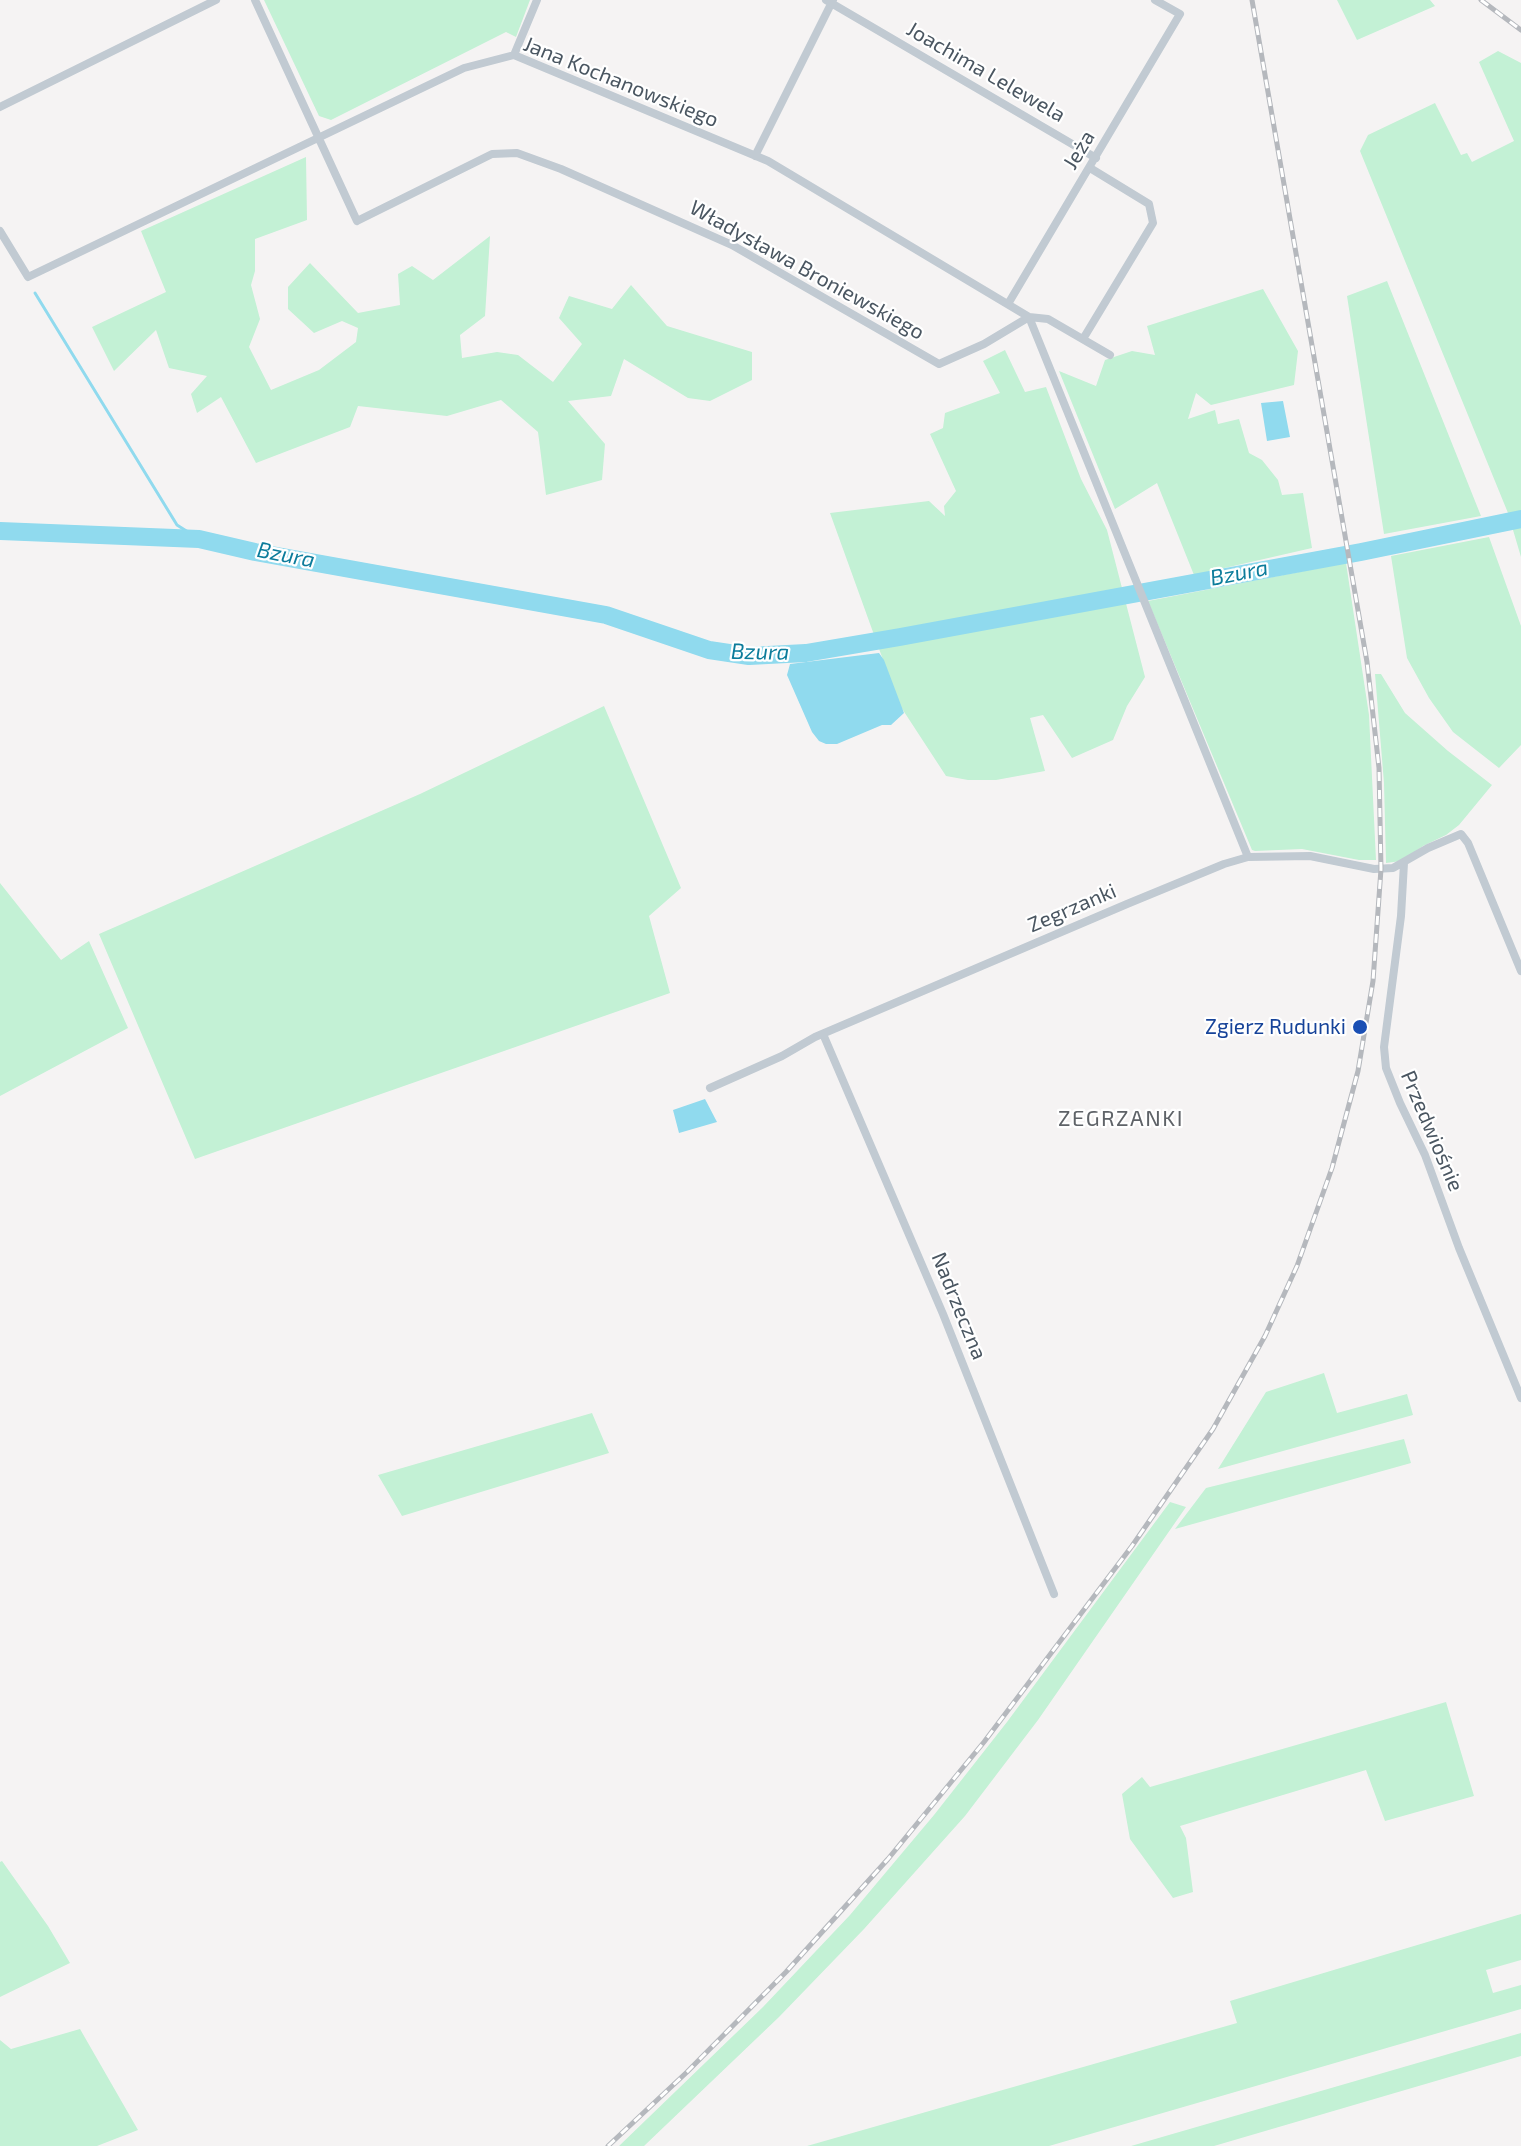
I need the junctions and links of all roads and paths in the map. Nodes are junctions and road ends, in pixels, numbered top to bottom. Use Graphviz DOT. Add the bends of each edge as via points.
graph roads {
  1 [pos="216,0"];
  2 [pos="255,0"];
  3 [pos="537,0"];
  4 [pos="1155,0"];
  5 [pos="830,1"];
  6 [pos="514,55"];
  7 [pos="0,107"];
  8 [pos="319,138"];
  9 [pos="755,156"];
  10 [pos="1096,158"];
  11 [pos="1089,168"];
  12 [pos="0,231"];
  13 [pos="1008,304"];
  14 [pos="1029,316"];
  15 [pos="1083,339"];
  16 [pos="1110,355"];
  17 [pos="1248,857"];
  18 [pos="1404,863"];
  19 [pos="1521,971"];
  20 [pos="823,1034"];
  21 [pos="710,1088"];
  22 [pos="1521,1398"];
  23 [pos="1054,1594"];
  1 -- 7 [label="street"];
  2 -- 8 [label="street, Władysława Broniewskiego"];
  3 -- 6 [label="street"];
  4 -- 10 [label="street, Jeża" via="1180,14"];
  5 -- 9 [label="street"];
  5 -- 10 [label="street, Joachima Lelewela"];
  6 -- 8 [label="street, Jana Kochanowskiego" via="464,68"];
  6 -- 9 [label="street, Jana Kochanowskiego"];
  8 -- 12 [label="street, Jana Kochanowskiego" via="28,277"];
  8 -- 14 [label="street, Władysława Broniewskiego" via="357,221 492,154 517,153 732,245 939,364 984,344"];
  9 -- 13 [label="street, Jana Kochanowskiego"];
  10 -- 11 [label="street, Jeża"];
  11 -- 13 [label="street, Jeża"];
  11 -- 15 [label="street" via="1149,204 1152,224"];
  13 -- 14 [label="street, Jana Kochanowskiego"];
  14 -- 15 [label="street, Jana Kochanowskiego" via="1048,319"];
  14 -- 17 [label="street"];
  15 -- 16 [label="street, Jana Kochanowskiego"];
  17 -- 18 [label="street, Zegrzanki" via="1310,856 1381,869"];
  17 -- 20 [label="street, Zegrzanki" via="1148,895"];
  18 -- 19 [label="street, Zegrzanki" via="1461,834"];
  18 -- 22 [label="street, Przedwiośnie" via="1384,1047 1386,1068 1425,1155"];
  20 -- 21 [label="street, Zegrzanki"];
  20 -- 23 [label="street, Nadrzeczna" via="943,1314"];
}
